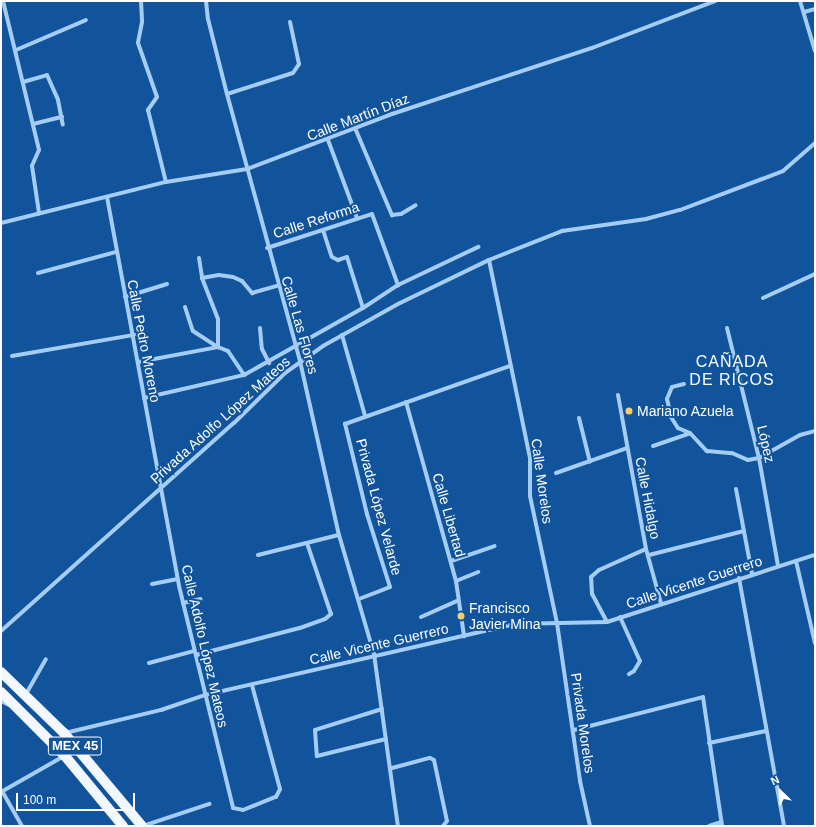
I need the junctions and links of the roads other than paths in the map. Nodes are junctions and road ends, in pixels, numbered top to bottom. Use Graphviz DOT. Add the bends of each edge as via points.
graph roads {
  1 [pos="3,1"];
  2 [pos="141,1"];
  3 [pos="206,1"];
  4 [pos="715,1"];
  5 [pos="800,1"];
  6 [pos="815,9"];
  7 [pos="804,12"];
  8 [pos="86,20"];
  9 [pos="290,22"];
  10 [pos="16,50"];
  11 [pos="815,51"];
  12 [pos="23,82"];
  13 [pos="227,94"];
  14 [pos="62,117"];
  15 [pos="33,124"];
  16 [pos="63,125"];
  17 [pos="355,128"];
  18 [pos="328,140"];
  19 [pos="815,143"];
  20 [pos="247,169"];
  21 [pos="166,182"];
  22 [pos="107,198"];
  23 [pos="416,205"];
  24 [pos="39,214"];
  25 [pos="357,218"];
  26 [pos="1,223"];
  27 [pos="323,230"];
  28 [pos="478,247"];
  29 [pos="267,248"];
  30 [pos="116,252"];
  31 [pos="198,258"];
  32 [pos="489,260"];
  33 [pos="38,273"];
  34 [pos="815,274"];
  35 [pos="202,278"];
  36 [pos="167,284"];
  37 [pos="398,285"];
  38 [pos="277,286"];
  39 [pos="125,297"];
  40 [pos="763,298"];
  41 [pos="185,307"];
  42 [pos="363,308"];
  43 [pos="260,328"];
  44 [pos="727,328"];
  45 [pos="134,335"];
  46 [pos="342,335"];
  47 [pos="296,346"];
  48 [pos="218,347"];
  49 [pos="12,356"];
  50 [pos="299,359"];
  51 [pos="138,362"];
  52 [pos="269,363"];
  53 [pos="510,366"];
  54 [pos="244,375"];
  55 [pos="684,384"];
  56 [pos="618,395"];
  57 [pos="144,398"];
  58 [pos="406,402"];
  59 [pos="365,416"];
  60 [pos="579,418"];
  61 [pos="815,431"];
  62 [pos="690,433"];
  63 [pos="653,446"];
  64 [pos="627,448"];
  65 [pos="758,458"];
  66 [pos="590,462"];
  67 [pos="556,473"];
  68 [pos="161,488"];
  69 [pos="736,489"];
  70 [pos="744,531"];
  71 [pos="339,535"];
  72 [pos="307,543"];
  73 [pos="495,546"];
  74 [pos="646,549"];
  75 [pos="258,555"];
  76 [pos="649,555"];
  77 [pos="815,555"];
  78 [pos="451,561"];
  79 [pos="796,561"];
  80 [pos="778,566"];
  81 [pos="478,572"];
  82 [pos="752,574"];
  83 [pos="739,578"];
  84 [pos="177,579"];
  85 [pos="456,581"];
  86 [pos="152,584"];
  87 [pos="201,598"];
  88 [pos="359,600"];
  89 [pos="458,601"];
  90 [pos="183,603"];
  91 [pos="661,603"];
  92 [pos="420,617"];
  93 [pos="620,617"];
  94 [pos="606,622"];
  95 [pos="557,623"];
  96 [pos="1,631"];
  97 [pos="464,636"];
  98 [pos="815,643"];
  99 [pos="195,653"];
  100 [pos="374,654"];
  101 [pos="46,659"];
  102 [pos="149,663"];
  103 [pos="1,672"];
  104 [pos="629,674"];
  105 [pos="252,685"];
  106 [pos="1,692"];
  107 [pos="25,694"];
  108 [pos="205,695"];
  109 [pos="1,701"];
  110 [pos="382,709"];
  111 [pos="24,714"];
  112 [pos="574,730"];
  113 [pos="766,731"];
  114 [pos="64,733"];
  115 [pos="386,739"];
  116 [pos="709,743"];
  117 [pos="65,756"];
  118 [pos="392,768"];
  119 [pos="2,791"];
  120 [pos="209,804"];
  121 [pos="721,824"];
  122 [pos="22,826"];
  123 [pos="123,826"];
  124 [pos="142,826"];
  125 [pos="398,826"];
  126 [pos="443,826"];
  127 [pos="590,826"];
  128 [pos="709,826"];
  129 [pos="784,826"];
  1 -- 10 [label="street"];
  2 -- 21 [label="street" via="142,22 138,43 156,97 148,110"];
  3 -- 13 [label="street, Calle Las Flores" via="208,19"];
  4 -- 17 [label="street, Calle Martín Díaz" via="592,48"];
  5 -- 7 [label="street"];
  6 -- 7 [label="street"];
  7 -- 11 [label="street"];
  8 -- 10 [label="street"];
  9 -- 13 [label="street" via="299,64 293,73"];
  10 -- 12 [label="street"];
  12 -- 14 [label="street" via="47,76 58,100"];
  12 -- 15 [label="street"];
  13 -- 20 [label="street, Calle Las Flores"];
  14 -- 15 [label="street"];
  14 -- 16 [label="street"];
  15 -- 24 [label="street" via="38,150 32,166"];
  17 -- 18 [label="street, Calle Martín Díaz"];
  17 -- 23 [label="street" via="392,215 401,214"];
  18 -- 20 [label="street, Calle Martín Díaz"];
  18 -- 25 [label="street"];
  19 -- 32 [label="street, Privada Adolfo López Mateos" via="783,171 680,210 646,219 562,231"];
  20 -- 21 [label="street, Calle Martín Díaz"];
  20 -- 29 [label="street, Calle Las Flores"];
  21 -- 22 [label="street, Calle Martín Díaz"];
  22 -- 24 [label="street, Calle Martín Díaz"];
  22 -- 30 [label="street, Calle Pedro Moreno"];
  24 -- 26 [label="street, Calle Martín Díaz"];
  25 -- 27 [label="street, Calle Reforma"];
  25 -- 37 [label="street, Calle Reforma" via="372,214"];
  27 -- 29 [label="street, Calle Reforma"];
  27 -- 42 [label="street" via="332,257 338,260 347,257"];
  28 -- 37 [label="street"];
  29 -- 38 [label="street, Calle Las Flores"];
  30 -- 33 [label="street"];
  30 -- 39 [label="street, Calle Pedro Moreno"];
  31 -- 35 [label="street"];
  32 -- 46 [label="street, Privada Adolfo López Mateos" via="400,303"];
  32 -- 53 [label="street, Calle Morelos"];
  34 -- 40 [label="street"];
  35 -- 38 [label="street" via="219,275 233,277 242,281 252,293"];
  35 -- 48 [label="street" via="218,319"];
  36 -- 39 [label="street"];
  37 -- 42 [label="street"];
  38 -- 47 [label="street, Calle Las Flores"];
  39 -- 45 [label="street, Calle Pedro Moreno"];
  41 -- 48 [label="street" via="193,331"];
  42 -- 47 [label="street"];
  43 -- 52 [label="street" via="262,349"];
  44 -- 65 [label="street, López"];
  45 -- 49 [label="street"];
  45 -- 51 [label="street, Calle Pedro Moreno"];
  46 -- 50 [label="street, Privada Adolfo López Mateos"];
  46 -- 59 [label="street"];
  47 -- 50 [label="street, Calle Las Flores"];
  47 -- 52 [label="street"];
  48 -- 51 [label="street"];
  48 -- 54 [label="street" via="228,351"];
  50 -- 68 [label="street, Privada Adolfo López Mateos"];
  50 -- 71 [label="street, Calle Las Flores"];
  51 -- 57 [label="street, Calle Pedro Moreno"];
  52 -- 54 [label="street"];
  53 -- 58 [label="street"];
  53 -- 95 [label="street, Calle Morelos" via="530,458 530,496"];
  54 -- 57 [label="street"];
  55 -- 62 [label="street" via="672,387 667,399 671,417 678,428"];
  56 -- 64 [label="street, Calle Hidalgo"];
  57 -- 68 [label="street, Calle Pedro Moreno"];
  58 -- 59 [label="street"];
  58 -- 78 [label="street, Calle Libertad"];
  59 -- 88 [label="street, Privada López Velarde" via="345,424 367,514 390,587"];
  60 -- 66 [label="street"];
  61 -- 65 [label="street" via="800,435"];
  62 -- 63 [label="street"];
  62 -- 65 [label="street" via="707,451 732,453 748,460"];
  64 -- 66 [label="street"];
  64 -- 74 [label="street, Calle Hidalgo"];
  65 -- 80 [label="street, López"];
  66 -- 67 [label="street"];
  68 -- 84 [label="street, Calle Adolfo López Mateos"];
  68 -- 96 [label="street, Privada Adolfo López Mateos"];
  69 -- 70 [label="street"];
  70 -- 76 [label="street"];
  70 -- 82 [label="street"];
  71 -- 72 [label="street"];
  71 -- 88 [label="street, Calle Las Flores"];
  72 -- 75 [label="street"];
  72 -- 99 [label="street" via="331,614 325,619 300,628"];
  73 -- 78 [label="street"];
  74 -- 76 [label="street, Calle Hidalgo"];
  74 -- 94 [label="street" via="599,570 591,577 592,594"];
  76 -- 91 [label="street, Calle Hidalgo"];
  77 -- 79 [label="street, Calle Vicente Guerrero"];
  78 -- 85 [label="street, Calle Libertad"];
  79 -- 80 [label="street, Calle Vicente Guerrero"];
  79 -- 98 [label="street"];
  80 -- 82 [label="street, Calle Vicente Guerrero"];
  81 -- 85 [label="street"];
  82 -- 83 [label="street, Calle Vicente Guerrero"];
  83 -- 91 [label="street, Calle Vicente Guerrero"];
  83 -- 113 [label="street"];
  84 -- 86 [label="street"];
  84 -- 90 [label="street, Calle Adolfo López Mateos"];
  85 -- 89 [label="street, Calle Libertad"];
  87 -- 90 [label="street"];
  88 -- 100 [label="street, Calle Las Flores"];
  89 -- 92 [label="street"];
  89 -- 97 [label="street, Calle Libertad"];
  90 -- 99 [label="street, Calle Adolfo López Mateos"];
  91 -- 93 [label="street, Calle Vicente Guerrero"];
  93 -- 94 [label="street, Calle Vicente Guerrero"];
  93 -- 104 [label="street" via="640,661 634,672"];
  94 -- 95 [label="street, Calle Vicente Guerrero"];
  95 -- 97 [label="street, Calle Vicente Guerrero" via="514,624"];
  95 -- 112 [label="street, Privada Morelos"];
  97 -- 100 [label="street, Calle Vicente Guerrero"];
  99 -- 102 [label="street"];
  99 -- 108 [label="street, Calle Adolfo López Mateos"];
  100 -- 105 [label="street, Calle Vicente Guerrero"];
  100 -- 110 [label="street, Calle Las Flores"];
  101 -- 107 [label="street"];
  103 -- 107 [label="main road, MEX 45"];
  105 -- 108 [label="street, Calle Vicente Guerrero"];
  105 -- 108 [label="street, Calle Adolfo López Mateos" via="280,788 276,797 243,810 233,808"];
  106 -- 111 [label="main road, MEX 45"];
  107 -- 114 [label="main road, MEX 45"];
  108 -- 114 [label="street, Calle Vicente Guerrero" via="161,710"];
  109 -- 111 [label="street"];
  110 -- 115 [label="street, Calle Las Flores"];
  110 -- 115 [label="street" via="315,730 317,756"];
  111 -- 117 [label="main road, MEX 45"];
  112 -- 116 [label="street" via="703,697"];
  112 -- 127 [label="street, Privada Morelos" via="580,781"];
  113 -- 116 [label="street"];
  113 -- 129 [label="street"];
  114 -- 124 [label="main road, MEX 45"];
  115 -- 118 [label="street, Calle Las Flores"];
  116 -- 121 [label="street"];
  117 -- 119 [label="street"];
  117 -- 123 [label="main road, MEX 45"];
  118 -- 125 [label="street, Calle Las Flores"];
  118 -- 126 [label="street" via="430,758 434,760 447,821"];
  119 -- 122 [label="street"];
  120 -- 124 [label="street"];
  121 -- 128 [label="street"];
}
